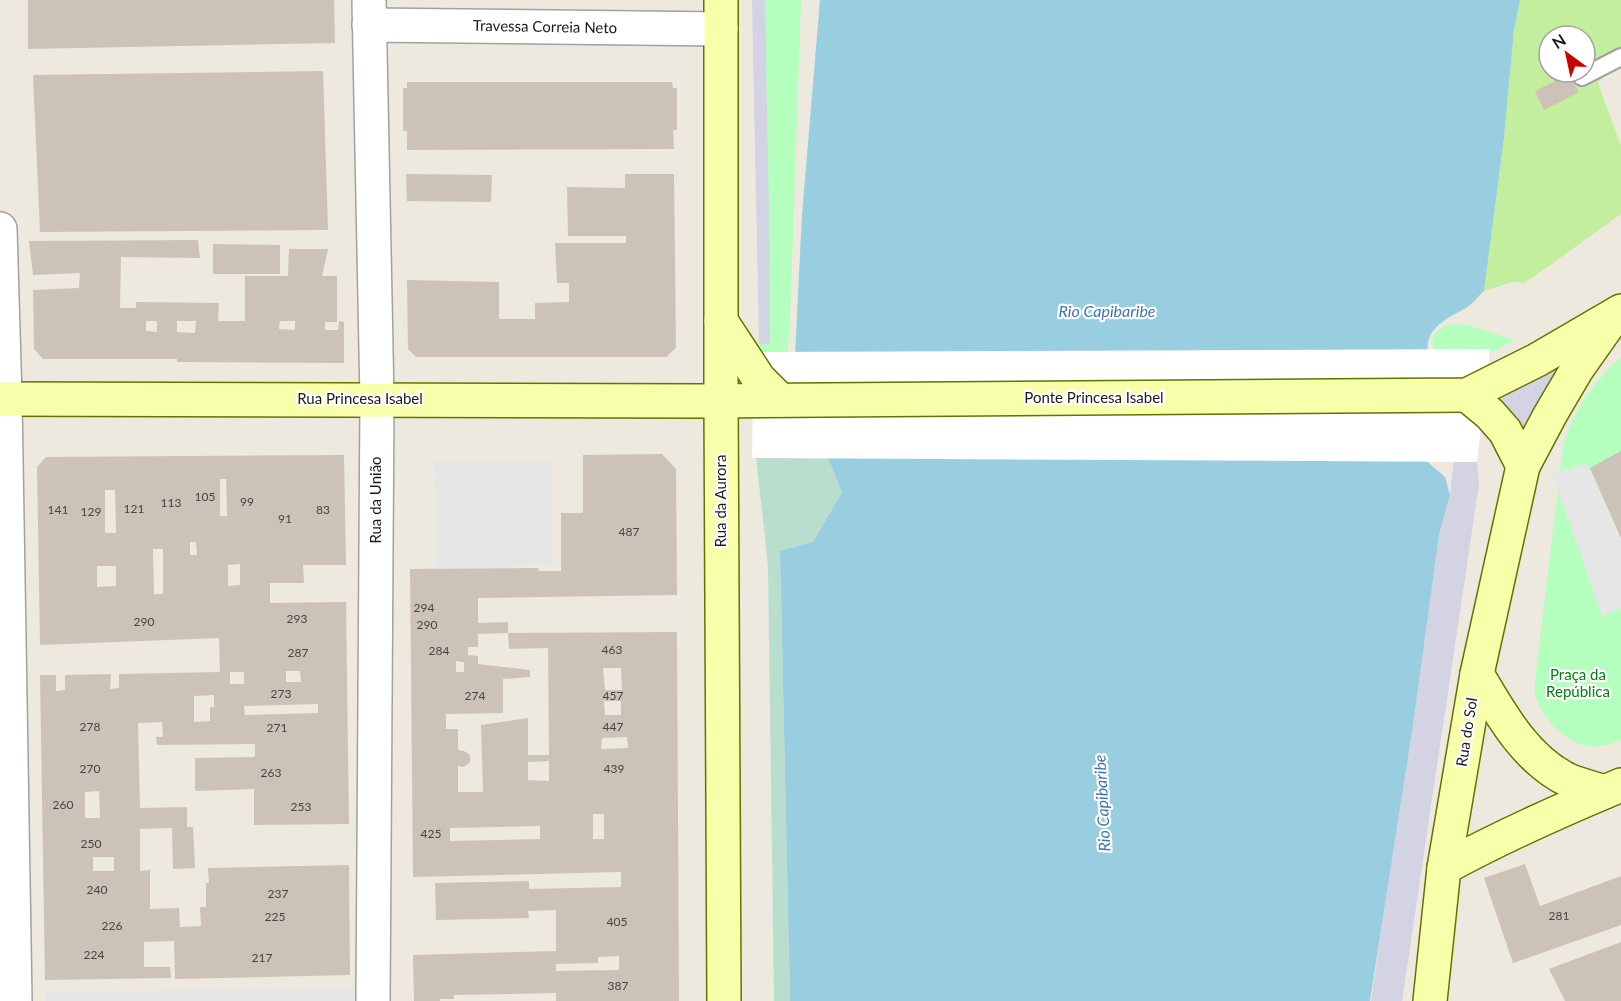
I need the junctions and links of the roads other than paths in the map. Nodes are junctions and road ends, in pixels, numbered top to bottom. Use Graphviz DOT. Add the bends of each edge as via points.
graph roads {
  1 [pos="369,12"];
  2 [pos="721,14"];
  3 [pos="1621,57"];
  4 [pos="1597,69"];
  5 [pos="0,230"];
  6 [pos="1618,314"];
  7 [pos="721,321"];
  8 [pos="1460,395"];
  9 [pos="3,399"];
  10 [pos="377,399"];
  11 [pos="721,400"];
  12 [pos="791,400"];
  13 [pos="1523,466"];
  14 [pos="1477,674"];
  15 [pos="1613,788"];
  16 [pos="1444,867"];
  17 [pos="15,1001"];
  18 [pos="373,1001"];
  19 [pos="724,1001"];
  20 [pos="1430,1001"];
  1 -- 2 [label="street, Travessa Correia Neto"];
  1 -- 10 [label="street, Rua da União"];
  2 -- 7 [label="main road, Rua da Aurora"];
  3 -- 4 [label="lane"];
  5 -- 9 [label="street"];
  6 -- 8 [label="main road" via="1537,360"];
  6 -- 13 [label="main road, Rua do Sol" via="1577,369"];
  7 -- 11 [label="main road, Rua da Aurora"];
  7 -- 12 [label="main road" via="759,379"];
  8 -- 12 [label="main road, Ponte Princesa Isabel"];
  8 -- 13 [label="main road" via="1490,414 1505,431"];
  9 -- 10 [label="main road, Rua Princesa Isabel"];
  9 -- 17 [label="street"];
  10 -- 11 [label="main road, Rua Princesa Isabel"];
  10 -- 18 [label="street, Rua da União"];
  11 -- 12 [label="main road, Ponte Princesa Isabel"];
  11 -- 19 [label="main road, Rua da Aurora"];
  13 -- 14 [label="main road, Rua do Sol"];
  14 -- 15 [label="main road" via="1508,726 1536,757 1568,780"];
  14 -- 16 [label="main road, Rua do Sol"];
  15 -- 16 [label="main road"];
  16 -- 20 [label="main road, Rua do Sol"];
}
